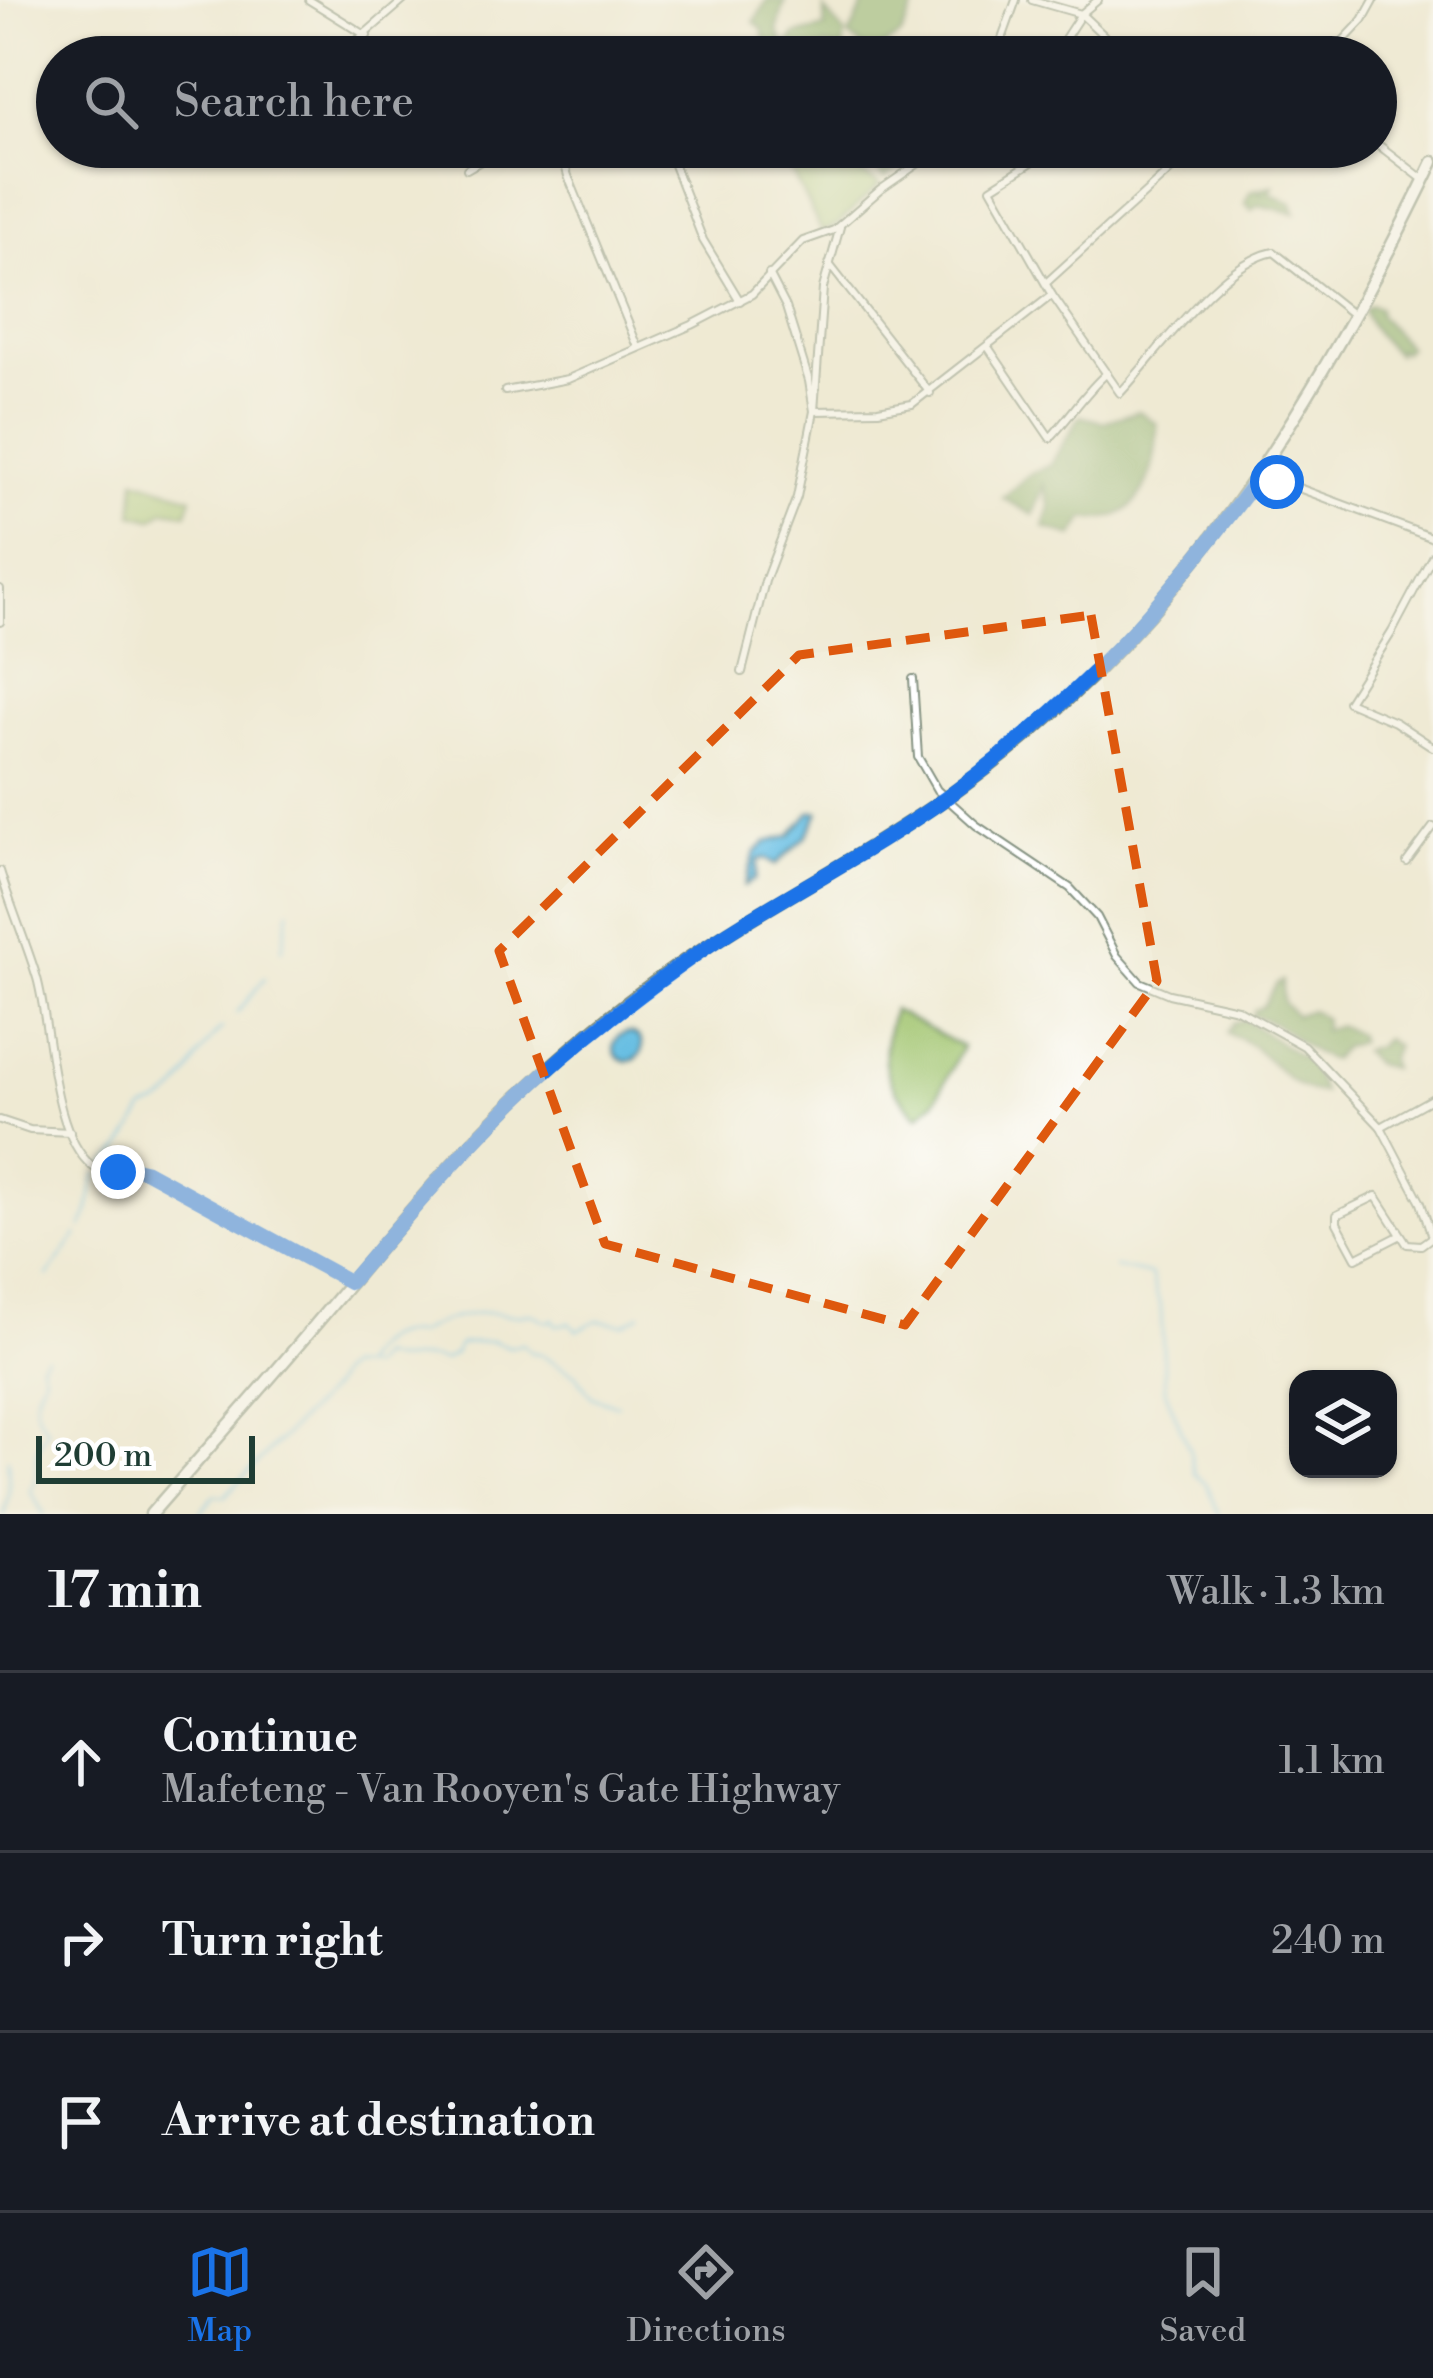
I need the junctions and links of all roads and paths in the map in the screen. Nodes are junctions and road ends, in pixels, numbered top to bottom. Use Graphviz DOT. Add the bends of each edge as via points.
graph roads {
  1 [pos="309,0"];
  2 [pos="404,0"];
  3 [pos="1016,0"];
  4 [pos="1032,0"];
  5 [pos="1098,0"];
  6 [pos="1374,0"];
  7 [pos="1081,14"];
  8 [pos="367,36"];
  9 [pos="1003,36"];
  10 [pos="1067,36"];
  11 [pos="1104,36"];
  12 [pos="1348,36"];
  13 [pos="1397,159"];
  14 [pos="1433,162"];
  15 [pos="566,168"];
  16 [pos="675,168"];
  17 [pos="912,168"];
  18 [pos="1023,168"];
  19 [pos="1173,168"];
  20 [pos="1424,180"];
  21 [pos="841,225"];
  22 [pos="828,263"];
  23 [pos="769,272"];
  24 [pos="1046,283"];
  25 [pos="1052,295"];
  26 [pos="740,301"];
  27 [pos="1352,314"];
  28 [pos="638,347"];
  29 [pos="988,347"];
  30 [pos="1107,373"];
  31 [pos="505,391"];
  32 [pos="930,393"];
  33 [pos="814,411"];
  34 [pos="1261,474"];
  35 [pos="1433,538"];
  36 [pos="1433,555"];
  37 [pos="0,589"];
  38 [pos="0,622"];
  39 [pos="742,672"];
  40 [pos="913,680"];
  41 [pos="1433,747"];
  42 [pos="947,797"];
  43 [pos="1433,827"];
  44 [pos="1407,862"];
  45 [pos="0,871"];
  46 [pos="1433,1098"];
  47 [pos="0,1120"];
  48 [pos="1381,1127"];
  49 [pos="70,1132"];
  50 [pos="1401,1235"];
  51 [pos="350,1282"];
  52 [pos="151,1514"];
  1 -- 8 [label="street"];
  2 -- 8 [label="street"];
  3 -- 9 [label="street"];
  4 -- 7 [label="street"];
  5 -- 7 [label="street"];
  6 -- 12 [label="street"];
  7 -- 10 [label="street"];
  7 -- 11 [label="street"];
  13 -- 20 [label="street"];
  14 -- 20 [label="main road"];
  15 -- 28 [label="street"];
  16 -- 26 [label="street" via="703,241"];
  17 -- 21 [label="street"];
  18 -- 24 [label="street" via="992,188"];
  19 -- 24 [label="street"];
  20 -- 27 [label="main road"];
  21 -- 22 [label="street"];
  21 -- 23 [label="street" via="802,242"];
  22 -- 32 [label="street"];
  22 -- 33 [label="street"];
  23 -- 26 [label="street"];
  23 -- 33 [label="street"];
  24 -- 25 [label="street"];
  25 -- 29 [label="street"];
  25 -- 30 [label="street"];
  26 -- 28 [label="street"];
  27 -- 30 [label="street" via="1274,252 1256,255 1120,393"];
  27 -- 34 [label="main road"];
  28 -- 31 [label="street" via="568,379"];
  29 -- 30 [label="street" via="1050,438"];
  29 -- 32 [label="street"];
  32 -- 33 [label="street" via="878,410"];
  33 -- 39 [label="street" via="797,497"];
  34 -- 35 [label="street"];
  34 -- 42 [label="main road" via="1116,653"];
  36 -- 41 [label="street" via="1348,702"];
  37 -- 38 [label="street"];
  40 -- 42 [label="street" via="919,757"];
  42 -- 48 [label="street" via="1070,888 1140,982 1237,1009 1304,1046"];
  42 -- 51 [label="main road" via="714,942 582,1040 477,1139"];
  43 -- 44 [label="street"];
  45 -- 49 [label="street" via="37,979"];
  46 -- 48 [label="street"];
  47 -- 49 [label="street"];
  48 -- 50 [label="street" via="1432,1237 1412,1245"];
  49 -- 51 [label="street" via="91,1166 111,1174 146,1171"];
  50 -- 50 [label="street" via="1356,1258 1337,1215 1376,1196"];
  51 -- 52 [label="main road"];
}
